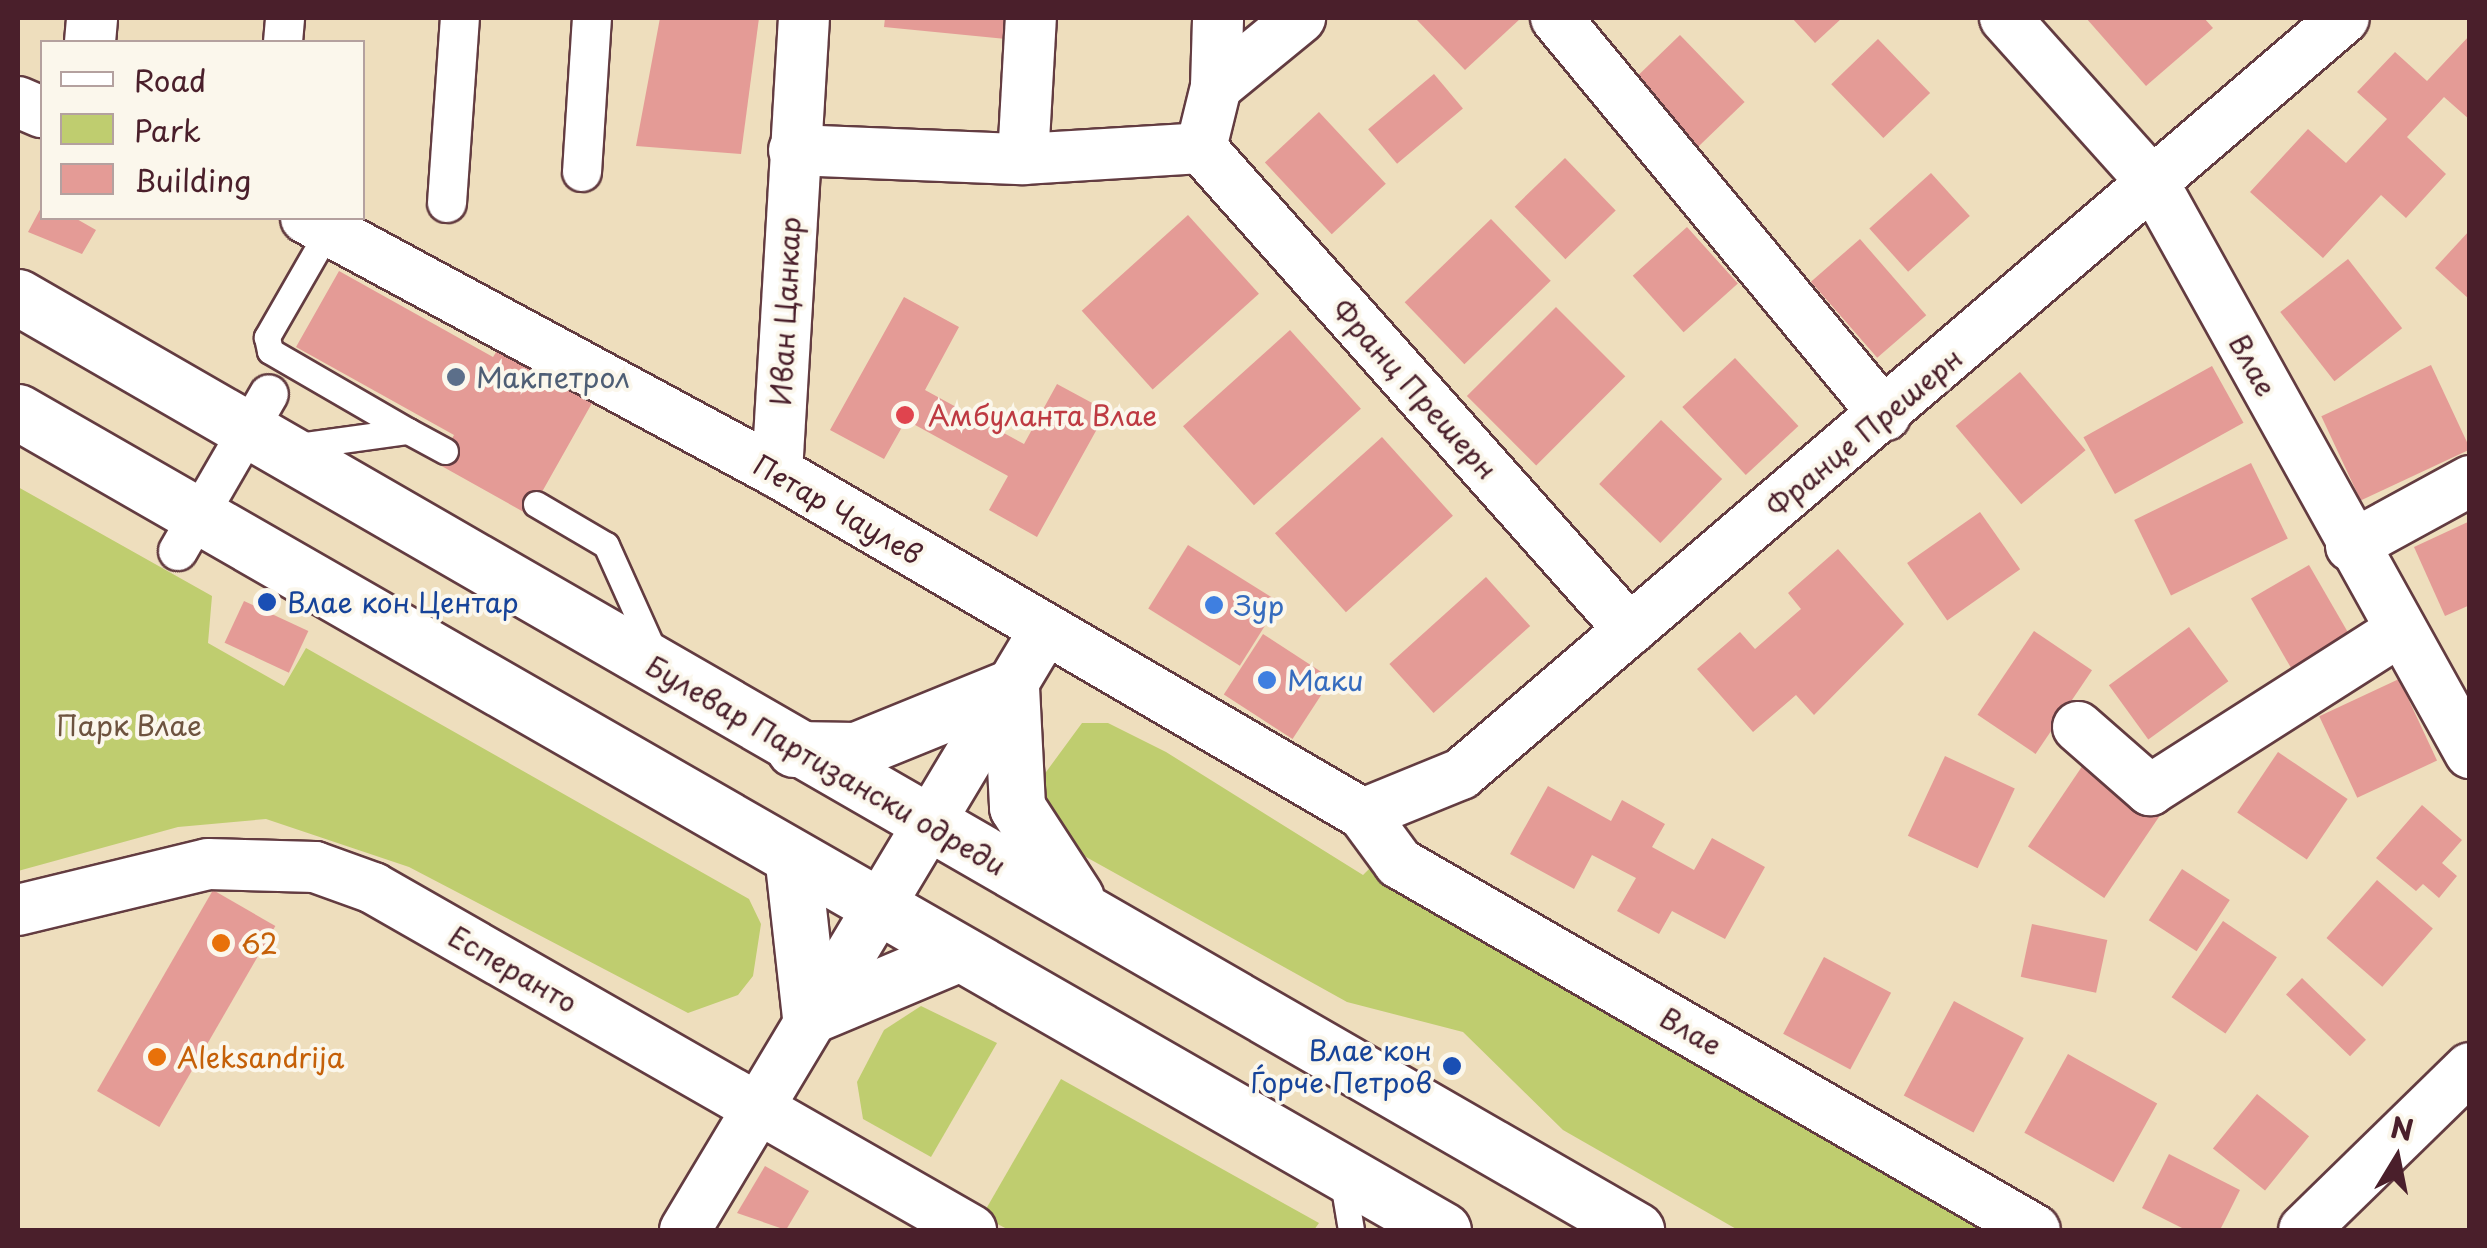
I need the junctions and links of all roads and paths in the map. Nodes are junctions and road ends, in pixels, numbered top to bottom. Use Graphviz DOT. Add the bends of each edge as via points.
graph roads {
  1 [pos="460,18"];
  2 [pos="592,18"];
  3 [pos="804,18"];
  4 [pos="1032,18"];
  5 [pos="1218,18"];
  6 [pos="1300,18"];
  7 [pos="1556,18"];
  8 [pos="2005,18"];
  9 [pos="2344,18"];
  10 [pos="1216,87"];
  11 [pos="1201,148"];
  12 [pos="794,150"];
  13 [pos="1023,159"];
  14 [pos="582,172"];
  15 [pos="2154,184"];
  16 [pos="446,203"];
  17 [pos="317,223"];
  18 [pos="18,297"];
  19 [pos="18,412"];
  20 [pos="1884,415"];
  21 [pos="266,424"];
  22 [pos="408,431"];
  23 [pos="445,451"];
  24 [pos="777,472"];
  25 [pos="2470,481"];
  26 [pos="536,504"];
  27 [pos="188,534"];
  28 [pos="2351,546"];
  29 [pos="1045,630"];
  30 [pos="1630,630"];
  31 [pos="2400,632"];
  32 [pos="664,672"];
  33 [pos="1010,687"];
  34 [pos="2078,727"];
  35 [pos="794,748"];
  36 [pos="2470,753"];
  37 [pos="1362,814"];
  38 [pos="926,824"];
  39 [pos="793,863"];
  40 [pos="18,910"];
  41 [pos="873,910"];
  42 [pos="1090,916"];
  43 [pos="955,955"];
  44 [pos="810,1016"];
  45 [pos="2470,1068"];
  46 [pos="755,1110"];
  47 [pos="1341,1171"];
  48 [pos="685,1230"];
  49 [pos="971,1230"];
  50 [pos="1350,1230"];
  51 [pos="1443,1230"];
  52 [pos="1636,1230"];
  53 [pos="2035,1230"];
  54 [pos="2304,1230"];
  1 -- 16 [label="street"];
  2 -- 14 [label="street"];
  3 -- 12 [label="street, Иван Цанкар"];
  4 -- 13 [label="street"];
  5 -- 10 [label="street"];
  6 -- 10 [label="street"];
  7 -- 20 [label="street"];
  8 -- 15 [label="street"];
  9 -- 15 [label="street, Францe Прешерн"];
  10 -- 11 [label="street"];
  11 -- 13 [label="street"];
  11 -- 30 [label="street, Франц Прешерн"];
  12 -- 13 [label="street"];
  12 -- 24 [label="street, Иван Цанкар"];
  15 -- 20 [label="street, Францe Прешерн"];
  15 -- 28 [label="street, Влае"];
  17 -- 22 [label="lane" via="267,337 270,351"];
  17 -- 24 [label="street, Петар Чаулев"];
  18 -- 21 [label="street, Булевар Партизански одреди"];
  19 -- 27 [label="street"];
  20 -- 30 [label="street, Францe Прешерн"];
  21 -- 22 [label="lane"];
  21 -- 27 [label="street"];
  21 -- 32 [label="street, Булевар Партизански одреди"];
  22 -- 23 [label="lane"];
  24 -- 29 [label="street, Петар Чаулев"];
  25 -- 28 [label="street"];
  26 -- 32 [label="lane" via="606,545"];
  27 -- 39 [label="street"];
  28 -- 31 [label="street, Влае"];
  29 -- 33 [label="street"];
  29 -- 37 [label="street, Петар Чаулев"];
  30 -- 37 [label="street, Францe Прешерн" via="1460,774"];
  31 -- 34 [label="street" via="2150,790"];
  31 -- 36 [label="street, Влае"];
  32 -- 35 [label="street, Булевар Партизански одреди"];
  33 -- 35 [label="street" via="856,750"];
  33 -- 38 [label="street"];
  33 -- 42 [label="street" via="1018,807"];
  35 -- 38 [label="street, Булевар Партизански одреди"];
  37 -- 53 [label="street, Влае" via="1399,862"];
  38 -- 41 [label="street"];
  38 -- 42 [label="street, Булевар Партизански одреди"];
  39 -- 41 [label="street"];
  39 -- 44 [label="street"];
  40 -- 46 [label="street, Есперанто" via="208,864 314,867 373,888"];
  41 -- 43 [label="street"];
  41 -- 44 [label="street"];
  42 -- 52 [label="street, Булевар Партизански одреди"];
  43 -- 44 [label="street"];
  43 -- 47 [label="street"];
  44 -- 46 [label="street"];
  45 -- 54 [label="street"];
  46 -- 48 [label="street"];
  46 -- 49 [label="street, Есперанто"];
  47 -- 50 [label="lane"];
  47 -- 51 [label="street"];
}
